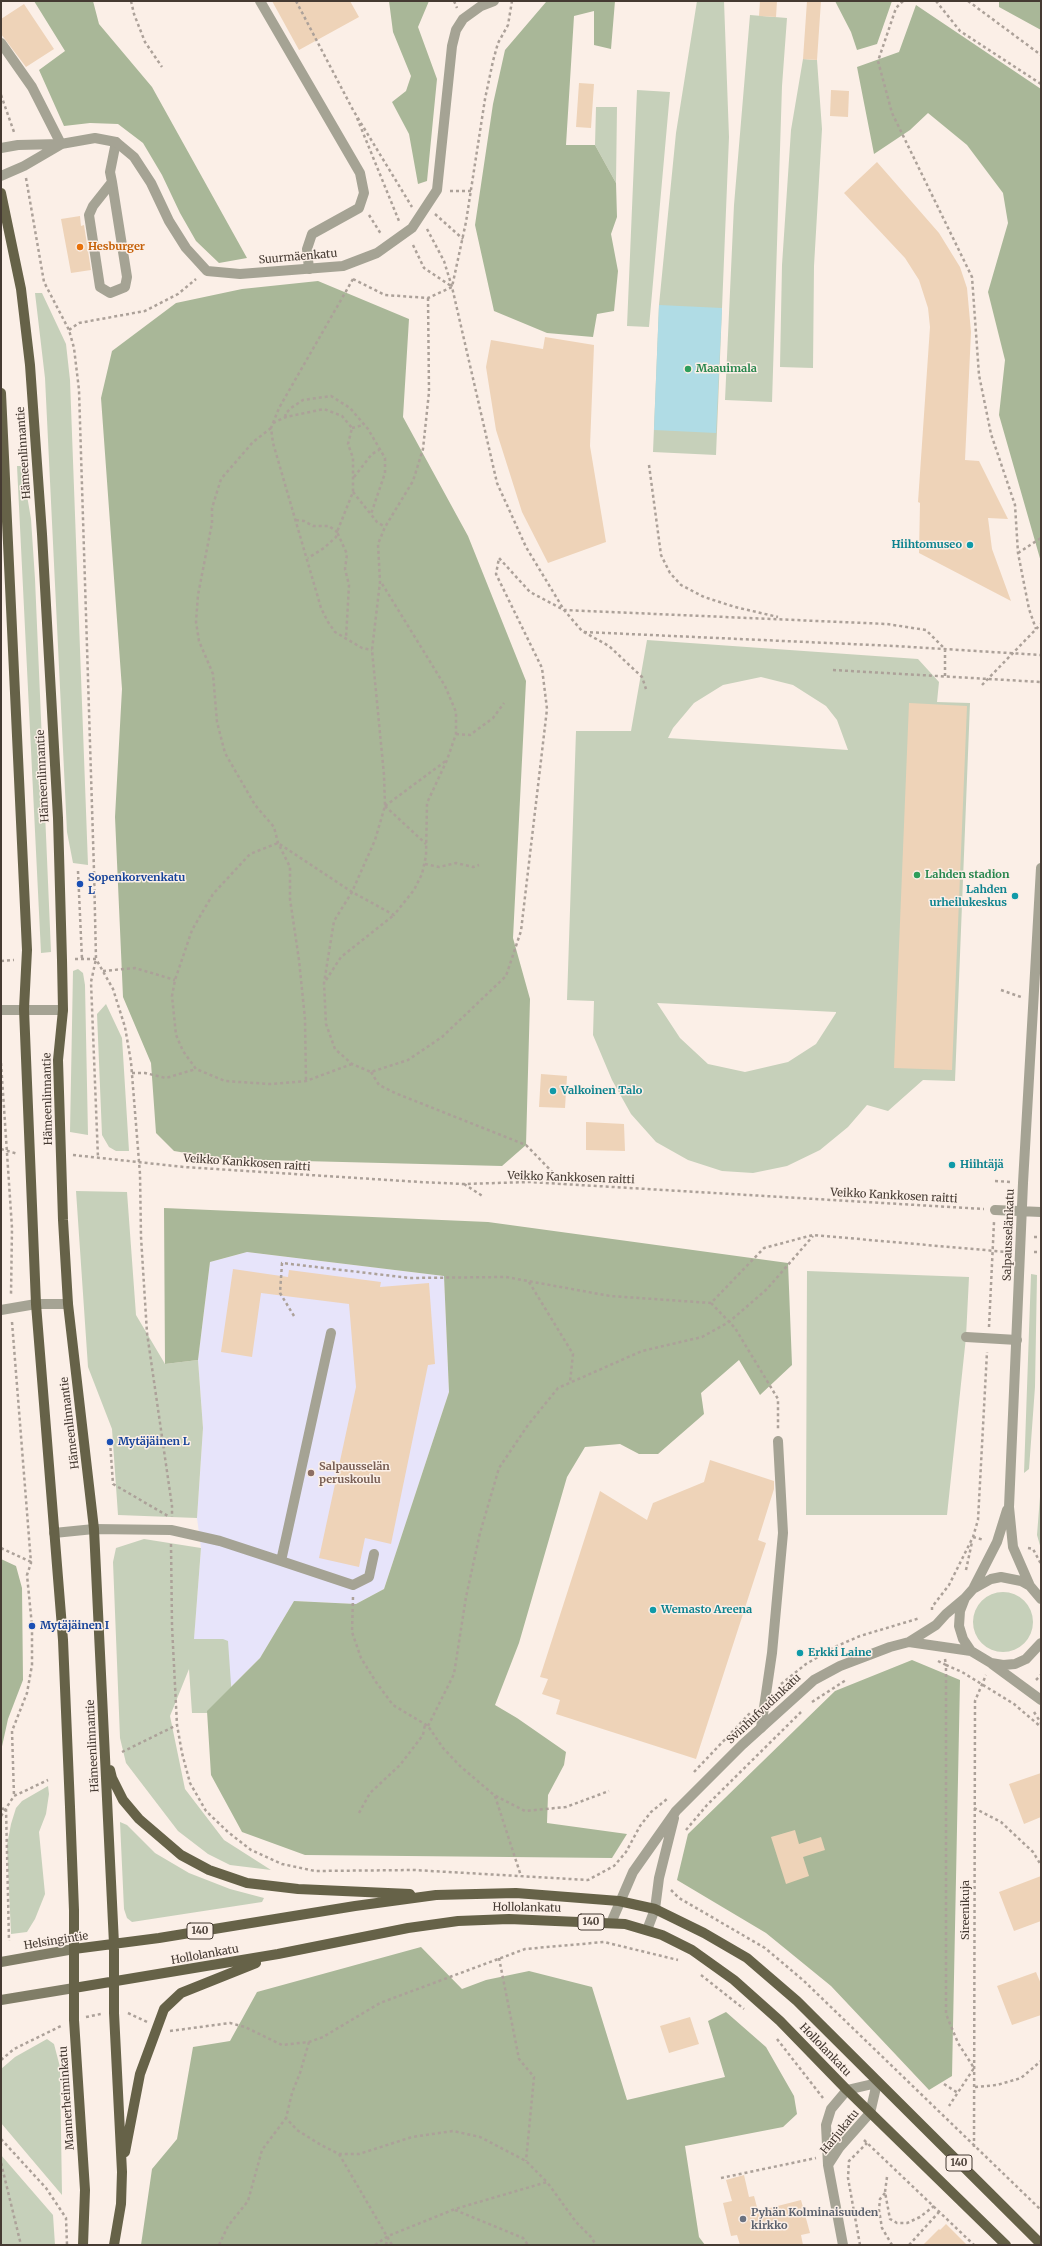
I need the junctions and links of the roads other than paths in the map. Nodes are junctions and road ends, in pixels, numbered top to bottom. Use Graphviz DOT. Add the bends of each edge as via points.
graph roads {
  1 [pos="260,1"];
  2 [pos="494,1"];
  3 [pos="1,43"];
  4 [pos="116,142"];
  5 [pos="61,144"];
  6 [pos="1,148"];
  7 [pos="1,176"];
  8 [pos="112,182"];
  9 [pos="1,193"];
  10 [pos="309,269"];
  11 [pos="1,393"];
  12 [pos="1041,868"];
  13 [pos="24,1009"];
  14 [pos="1,1010"];
  15 [pos="62,1010"];
  16 [pos="995,1210"];
  17 [pos="1022,1211"];
  18 [pos="1041,1212"];
  19 [pos="36,1304"];
  20 [pos="68,1304"];
  21 [pos="6,1310"];
  22 [pos="331,1333"];
  23 [pos="966,1337"];
  24 [pos="1017,1340"];
  25 [pos="778,1441"];
  26 [pos="1009,1506"];
  27 [pos="94,1529"];
  28 [pos="54,1533"];
  29 [pos="374,1554"];
  30 [pos="281,1561"];
  31 [pos="1030,1586"];
  32 [pos="973,1589"];
  33 [pos="966,1598"];
  34 [pos="1041,1599"];
  35 [pos="909,1642"];
  36 [pos="1041,1643"];
  37 [pos="971,1651"];
  38 [pos="991,1663"];
  39 [pos="1041,1700"];
  40 [pos="761,1728"];
  41 [pos="105,1747"];
  42 [pos="676,1811"];
  43 [pos="436,1895"];
  44 [pos="620,1901"];
  45 [pos="655,1909"];
  46 [pos="611,1923"];
  47 [pos="647,1930"];
  48 [pos="114,1944"];
  49 [pos="74,1949"];
  50 [pos="278,1954"];
  51 [pos="1,1962"];
  52 [pos="113,1982"];
  53 [pos="74,1988"];
  54 [pos="1,2000"];
  55 [pos="877,2083"];
  56 [pos="847,2090"];
  57 [pos="870,2113"];
  58 [pos="828,2165"];
  59 [pos="122,2172"];
  60 [pos="1041,2244"];
  61 [pos="83,2245"];
  62 [pos="114,2245"];
  63 [pos="843,2245"];
  64 [pos="1006,2245"];
  1 -- 10 [label="street" via="360,173 364,193 359,208 312,234 307,249"];
  2 -- 10 [label="street, Suurmäenkatu" via="481,6 463,19 456,30 452,46 437,190 412,228 377,253 342,266"];
  3 -- 5 [label="street" via="32,87"];
  4 -- 5 [label="street" via="95,138"];
  4 -- 8 [label="street" via="110,172"];
  4 -- 10 [label="street, Suurmäenkatu" via="134,157 186,248 207,271 240,274"];
  5 -- 6 [label="street"];
  5 -- 7 [label="street"];
  8 -- 8 [label="street" via="127,277 125,287 110,292 100,287 89,215"];
  9 -- 15 [label="main road, Hämeenlinnantie" via="20,289 30,365 58,818"];
  11 -- 13 [label="main road, Hämeenlinnantie" via="26,960"];
  12 -- 17 [label="street, Salpausselänkatu"];
  13 -- 14 [label="street"];
  13 -- 15 [label="street"];
  13 -- 19 [label="main road, Hämeenlinnantie"];
  15 -- 20 [label="main road, Hämeenlinnantie" via="58,1060"];
  16 -- 17 [label="street"];
  17 -- 18 [label="street"];
  17 -- 24 [label="street, Salpausselänkatu"];
  19 -- 20 [label="street"];
  19 -- 21 [label="street"];
  19 -- 28 [label="main road, Hämeenlinnantie"];
  20 -- 27 [label="main road, Hämeenlinnantie"];
  22 -- 30 [label="street"];
  23 -- 24 [label="street"];
  24 -- 26 [label="street, Salpausselänkatu"];
  25 -- 40 [label="street" via="783,1533 772,1654"];
  26 -- 31 [label="street, Salpausselänkatu" via="1013,1547"];
  26 -- 32 [label="street, Salpausselänkatu" via="997,1542"];
  27 -- 28 [label="street"];
  27 -- 30 [label="street" via="171,1530 220,1541"];
  27 -- 41 [label="main road, Hämeenlinnantie"];
  28 -- 49 [label="main road, Hämeenlinnantie" via="63,1648"];
  29 -- 30 [label="street" via="369,1577 353,1585"];
  31 -- 32 [label="street" via="1011,1578 1001,1577 981,1583"];
  31 -- 34 [label="street"];
  32 -- 33 [label="street"];
  33 -- 35 [label="street, Svinhufvudinkatu" via="936,1625"];
  33 -- 37 [label="street" via="960,1611 959,1626 963,1640"];
  35 -- 37 [label="street, Svinhufvudinkatu"];
  35 -- 40 [label="street, Svinhufvudinkatu" via="840,1666 814,1680"];
  36 -- 38 [label="street" via="1026,1659 1015,1664"];
  37 -- 38 [label="street"];
  38 -- 39 [label="street"];
  40 -- 42 [label="street, Svinhufvudinkatu"];
  41 -- 43 [label="main road" via="112,1778 123,1800 139,1819 181,1855 209,1870 247,1883 298,1890"];
  41 -- 48 [label="main road, Hämeenlinnantie"];
  42 -- 44 [label="street, Svinhufvudinkatu" via="633,1872"];
  42 -- 45 [label="street" via="659,1878"];
  43 -- 44 [label="main road, Hollolankatu / 140" via="516,1893"];
  43 -- 48 [label="main road, Hollolankatu / 140"];
  44 -- 45 [label="main road, Hollolankatu / 140"];
  44 -- 46 [label="street, Svinhufvudinkatu"];
  45 -- 47 [label="street"];
  45 -- 55 [label="main road, Hollolankatu / 140" via="747,1958 797,2001"];
  46 -- 47 [label="main road, Hollolankatu / 140"];
  46 -- 50 [label="main road, Hollolankatu / 140" via="458,1920"];
  47 -- 56 [label="main road, Hollolankatu / 140" via="692,1950 734,1980 780,2021"];
  48 -- 49 [label="main road, Helsingintie / 140"];
  48 -- 52 [label="main road, Hämeenlinnantie"];
  49 -- 51 [label="main road, Helsingintie / 140"];
  49 -- 53 [label="main road, Mannerheiminkatu"];
  50 -- 52 [label="main road, Hollolankatu / 140"];
  50 -- 59 [label="main road" via="197,1985 181,1993 164,2009 140,2074"];
  52 -- 53 [label="main road, Hollolankatu / 140"];
  52 -- 59 [label="main road"];
  53 -- 54 [label="main road, 140"];
  53 -- 61 [label="main road, Mannerheiminkatu" via="85,2190"];
  55 -- 56 [label="street"];
  55 -- 57 [label="street, Harjukatu"];
  55 -- 60 [label="main road, Hollolankatu / 140"];
  56 -- 57 [label="main road, Hollolankatu / 140"];
  56 -- 58 [label="street, Harjukatu" via="831,2109 826,2125"];
  57 -- 58 [label="street, Harjukatu" via="839,2148"];
  57 -- 64 [label="main road, Hollolankatu / 140"];
  58 -- 63 [label="street, Harjukatu"];
  59 -- 62 [label="main road" via="121,2204"];
}
